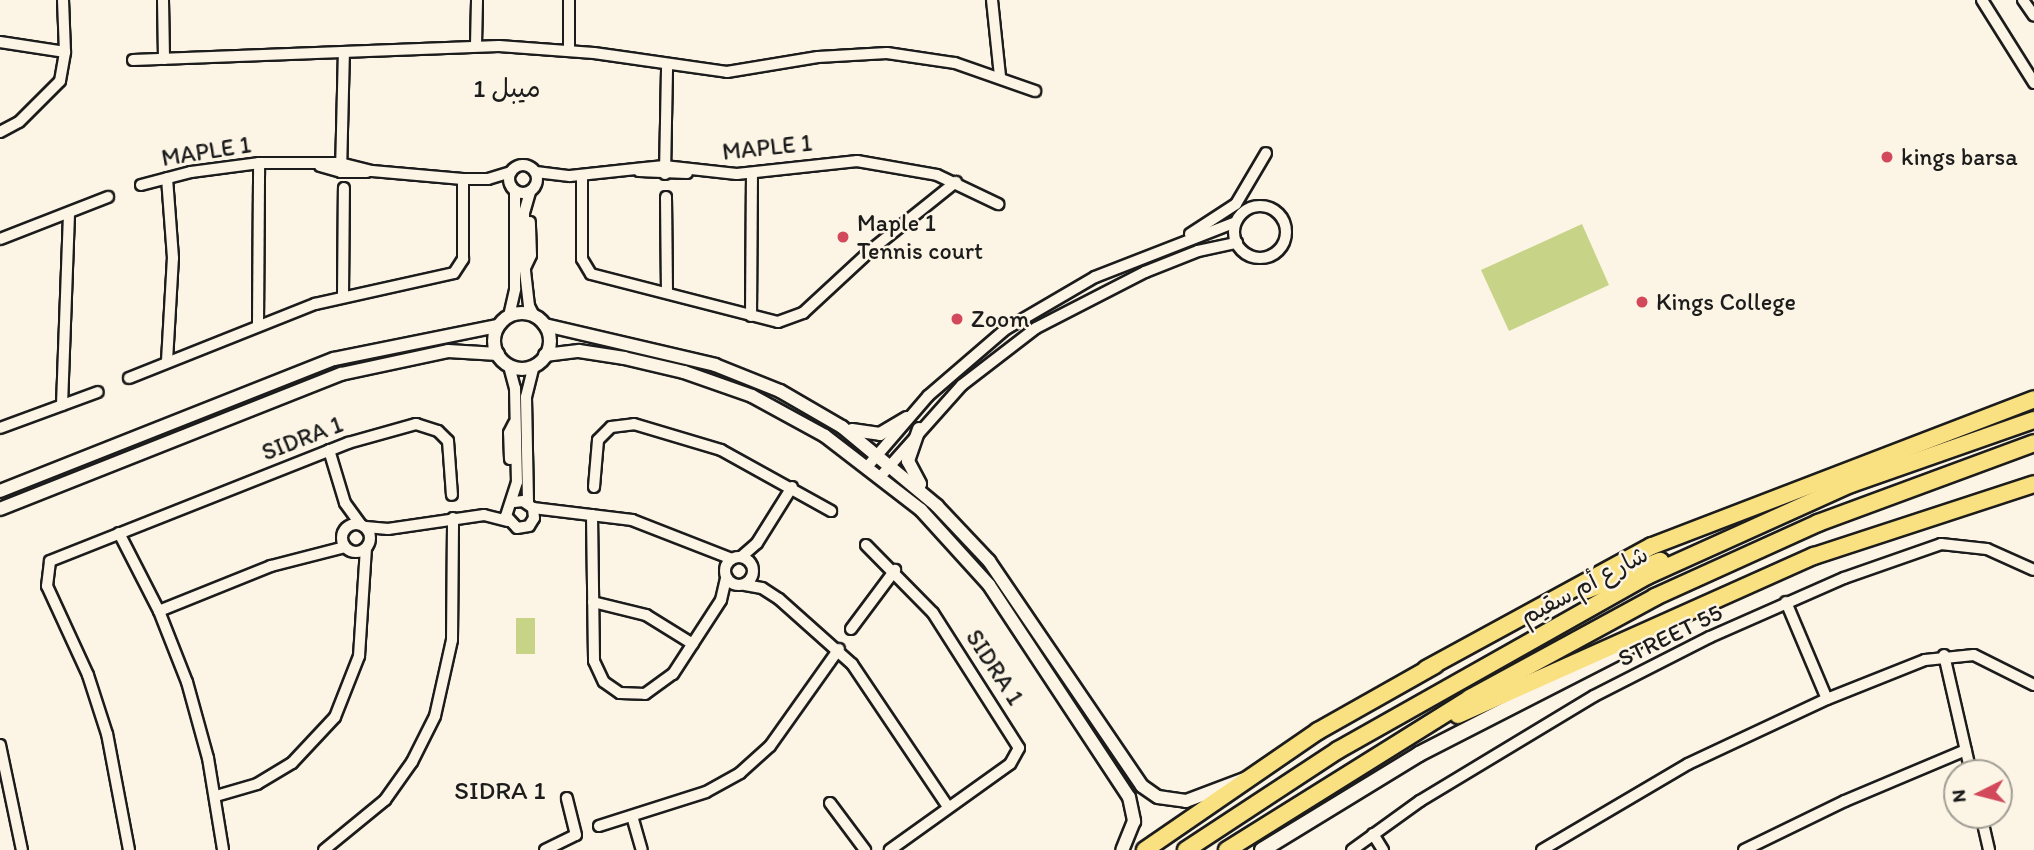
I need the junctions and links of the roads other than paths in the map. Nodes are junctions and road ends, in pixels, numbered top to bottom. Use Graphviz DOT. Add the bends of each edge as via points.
graph roads {
  1 [pos="63,0"];
  2 [pos="163,0"];
  3 [pos="477,0"];
  4 [pos="569,0"];
  5 [pos="992,0"];
  6 [pos="1982,0"];
  7 [pos="2023,0"];
  8 [pos="2034,16"];
  9 [pos="0,42"];
  10 [pos="477,45"];
  11 [pos="569,50"];
  12 [pos="65,52"];
  13 [pos="344,52"];
  14 [pos="164,59"];
  15 [pos="133,60"];
  16 [pos="667,65"];
  17 [pos="1000,76"];
  18 [pos="2034,83"];
  19 [pos="1035,92"];
  20 [pos="0,132"];
  21 [pos="1266,153"];
  22 [pos="258,163"];
  23 [pos="343,168"];
  24 [pos="667,170"];
  25 [pos="511,172"];
  26 [pos="536,172"];
  27 [pos="752,173"];
  28 [pos="582,174"];
  29 [pos="558,176"];
  30 [pos="167,178"];
  31 [pos="463,179"];
  32 [pos="488,179"];
  33 [pos="956,182"];
  34 [pos="141,185"];
  35 [pos="344,188"];
  36 [pos="513,189"];
  37 [pos="533,189"];
  38 [pos="108,197"];
  39 [pos="666,197"];
  40 [pos="998,204"];
  41 [pos="69,215"];
  42 [pos="1236,222"];
  43 [pos="0,239"];
  44 [pos="1237,243"];
  45 [pos="1168,247"];
  46 [pos="667,291"];
  47 [pos="344,295"];
  48 [pos="509,316"];
  49 [pos="534,316"];
  50 [pos="751,316"];
  51 [pos="258,324"];
  52 [pos="545,325"];
  53 [pos="498,326"];
  54 [pos="498,354"];
  55 [pos="545,355"];
  56 [pos="167,361"];
  57 [pos="509,366"];
  58 [pos="534,366"];
  59 [pos="129,378"];
  60 [pos="98,392"];
  61 [pos="2034,399"];
  62 [pos="62,405"];
  63 [pos="907,418"];
  64 [pos="2034,420"];
  65 [pos="842,427"];
  66 [pos="0,428"];
  67 [pos="919,429"];
  68 [pos="2034,443"];
  69 [pos="329,450"];
  70 [pos="873,461"];
  71 [pos="889,465"];
  72 [pos="2034,475"];
  73 [pos="880,477"];
  74 [pos="2034,484"];
  75 [pos="594,487"];
  76 [pos="792,487"];
  77 [pos="0,491"];
  78 [pos="2007,491"];
  79 [pos="452,495"];
  80 [pos="345,503"];
  81 [pos="511,504"];
  82 [pos="530,505"];
  83 [pos="937,506"];
  84 [pos="0,509"];
  85 [pos="831,511"];
  86 [pos="563,514"];
  87 [pos="484,515"];
  88 [pos="592,515"];
  89 [pos="453,518"];
  90 [pos="508,521"];
  91 [pos="533,522"];
  92 [pos="363,525"];
  93 [pos="388,529"];
  94 [pos="343,531"];
  95 [pos="119,533"];
  96 [pos="757,543"];
  97 [pos="866,545"];
  98 [pos="368,546"];
  99 [pos="348,549"];
  100 [pos="319,551"];
  101 [pos="1699,551"];
  102 [pos="710,552"];
  103 [pos="736,558"];
  104 [pos="752,567"];
  105 [pos="895,570"];
  106 [pos="2034,570"];
  107 [pos="725,575"];
  108 [pos="362,579"];
  109 [pos="741,585"];
  110 [pos="767,590"];
  111 [pos="721,600"];
  112 [pos="593,602"];
  113 [pos="1702,602"];
  114 [pos="1786,602"];
  115 [pos="159,611"];
  116 [pos="851,629"];
  117 [pos="693,644"];
  118 [pos="839,649"];
  119 [pos="1944,655"];
  120 [pos="1426,669"];
  121 [pos="2034,685"];
  122 [pos="1827,699"];
  123 [pos="1416,730"];
  124 [pos="0,745"];
  125 [pos="1966,750"];
  126 [pos="1968,759"];
  127 [pos="1247,778"];
  128 [pos="216,796"];
  129 [pos="567,798"];
  130 [pos="830,803"];
  131 [pos="948,807"];
  132 [pos="632,816"];
  133 [pos="599,826"];
  134 [pos="1984,829"];
  135 [pos="1373,834"];
  136 [pos="1557,846"];
  137 [pos="22,850"];
  138 [pos="129,850"];
  139 [pos="223,850"];
  140 [pos="324,850"];
  141 [pos="545,850"];
  142 [pos="642,850"];
  143 [pos="865,850"];
  144 [pos="890,850"];
  145 [pos="1122,850"];
  146 [pos="1146,850"];
  147 [pos="1186,850"];
  148 [pos="1227,850"];
  149 [pos="1263,850"];
  150 [pos="1352,850"];
  151 [pos="1383,850"];
  152 [pos="1542,850"];
  153 [pos="1744,850"];
  154 [pos="1988,850"];
  1 -- 12 [label="street"];
  2 -- 14 [label="street"];
  3 -- 10 [label="street"];
  4 -- 11 [label="street"];
  5 -- 17 [label="street"];
  6 -- 18 [label="street"];
  7 -- 8 [label="street"];
  9 -- 12 [label="street"];
  10 -- 11 [label="street"];
  10 -- 13 [label="street"];
  11 -- 16 [label="street"];
  12 -- 20 [label="street" via="62,76 53,90"];
  13 -- 14 [label="street"];
  13 -- 23 [label="street"];
  14 -- 15 [label="street"];
  16 -- 17 [label="street" via="727,72 818,57 887,53 933,58"];
  16 -- 24 [label="street"];
  17 -- 19 [label="street"];
  21 -- 45 [label="street" via="1236,204"];
  22 -- 23 [label="street, MAPLE 1"];
  22 -- 30 [label="street, MAPLE 1"];
  22 -- 51 [label="street"];
  23 -- 31 [label="street"];
  24 -- 27 [label="street, MAPLE 1"];
  24 -- 28 [label="street"];
  25 -- 26 [label="street" via="526,165"];
  25 -- 32 [label="street"];
  25 -- 36 [label="street"];
  26 -- 29 [label="street"];
  26 -- 37 [label="street"];
  27 -- 33 [label="street, MAPLE 1" via="857,161 898,165"];
  27 -- 50 [label="street"];
  28 -- 29 [label="street"];
  28 -- 46 [label="street" via="581,253 586,270 602,279"];
  29 -- 37 [label="street"];
  30 -- 34 [label="street, MAPLE 1"];
  30 -- 56 [label="street" via="173,269"];
  31 -- 32 [label="street"];
  31 -- 47 [label="street" via="463,253 458,270 448,276"];
  32 -- 36 [label="street"];
  33 -- 40 [label="street, MAPLE 1"];
  33 -- 50 [label="street" via="797,316 778,322"];
  35 -- 47 [label="street"];
  36 -- 37 [label="street"];
  36 -- 48 [label="street" via="515,289"];
  37 -- 49 [label="street" via="525,208 531,250 525,268 528,306"];
  38 -- 41 [label="street"];
  39 -- 46 [label="street"];
  41 -- 43 [label="street"];
  41 -- 62 [label="street"];
  42 -- 44 [label="street"];
  42 -- 44 [label="street" via="1247,209 1262,206 1279,214 1286,230 1281,247 1269,257 1247,254"];
  42 -- 45 [label="street"];
  44 -- 67 [label="street" via="1198,251 1145,272 1054,317 986,364"];
  45 -- 63 [label="street" via="1095,277 1006,329 947,377"];
  46 -- 50 [label="street"];
  47 -- 51 [label="street"];
  48 -- 49 [label="street"];
  48 -- 53 [label="street"];
  49 -- 52 [label="street"];
  51 -- 56 [label="street"];
  52 -- 55 [label="street" via="549,337"];
  52 -- 65 [label="street" via="715,365 780,391"];
  53 -- 54 [label="street" via="494,340"];
  53 -- 77 [label="street" via="334,359"];
  54 -- 57 [label="street"];
  54 -- 84 [label="street" via="448,351 341,374"];
  55 -- 58 [label="street"];
  55 -- 70 [label="street" via="579,351 661,366 752,396"];
  56 -- 59 [label="street"];
  57 -- 58 [label="street"];
  57 -- 81 [label="street" via="515,383 509,439 510,461 516,470"];
  58 -- 82 [label="street" via="526,397"];
  60 -- 62 [label="street"];
  61 -- 120 [label="main road, شارع أم سقيم" via="1642,551"];
  62 -- 66 [label="street"];
  63 -- 65 [label="street" via="871,435"];
  63 -- 70 [label="street"];
  64 -- 101 [label="main road, شارع أم سقيم" via="1893,468"];
  65 -- 70 [label="street"];
  67 -- 71 [label="street"];
  67 -- 83 [label="street" via="908,455 909,468"];
  68 -- 123 [label="main road, شارع أم سقيم" via="1913,484 1726,562 1579,637"];
  69 -- 79 [label="street, SIDRA 1" via="416,424 431,428 444,435 451,449"];
  69 -- 80 [label="street"];
  69 -- 95 [label="street, SIDRA 1"];
  70 -- 71 [label="street"];
  70 -- 73 [label="street"];
  71 -- 73 [label="street"];
  71 -- 83 [label="street"];
  72 -- 78 [label="main road"];
  73 -- 145 [label="street" via="968,558 1104,758 1132,805 1132,829"];
  74 -- 78 [label="main road, شارع أم سقيم"];
  75 -- 76 [label="street" via="598,440 611,427 634,424 722,450"];
  76 -- 85 [label="street"];
  76 -- 96 [label="street"];
  78 -- 113 [label="main road, شارع أم سقيم" via="1850,542"];
  80 -- 92 [label="street"];
  80 -- 94 [label="street"];
  81 -- 82 [label="street"];
  81 -- 87 [label="street"];
  81 -- 90 [label="street"];
  82 -- 86 [label="street"];
  82 -- 91 [label="street"];
  83 -- 127 [label="street" via="1013,591 1142,786 1158,797 1186,801"];
  86 -- 88 [label="street"];
  86 -- 91 [label="street"];
  87 -- 89 [label="street"];
  87 -- 90 [label="street"];
  88 -- 102 [label="street" via="642,523"];
  88 -- 112 [label="street"];
  89 -- 93 [label="street"];
  89 -- 140 [label="street" via="452,640 435,716 412,762 385,800"];
  90 -- 91 [label="street" via="517,528"];
  92 -- 93 [label="street"];
  92 -- 94 [label="street"];
  92 -- 98 [label="street"];
  93 -- 98 [label="street"];
  94 -- 99 [label="street"];
  94 -- 100 [label="street"];
  95 -- 115 [label="street"];
  95 -- 138 [label="street, SIDRA 1" via="50,561 45,577 107,734"];
  96 -- 103 [label="street"];
  96 -- 104 [label="street"];
  97 -- 105 [label="street, SIDRA 1"];
  98 -- 99 [label="street"];
  98 -- 108 [label="street"];
  99 -- 100 [label="street"];
  99 -- 108 [label="street"];
  100 -- 115 [label="street"];
  101 -- 120 [label="main road" via="1604,582"];
  101 -- 147 [label="main road, شارع أم سقيم" via="1554,625 1378,726 1252,803"];
  102 -- 103 [label="street"];
  102 -- 107 [label="street"];
  103 -- 104 [label="street"];
  103 -- 107 [label="street"];
  104 -- 109 [label="street"];
  104 -- 110 [label="street"];
  105 -- 116 [label="street"];
  105 -- 131 [label="street, SIDRA 1" via="944,628 1018,741 1014,760"];
  106 -- 114 [label="street, STREET 55" via="1987,549 1941,544 1919,548"];
  107 -- 109 [label="street"];
  107 -- 111 [label="street"];
  108 -- 128 [label="street" via="359,656 335,717 308,750 275,775"];
  109 -- 110 [label="street"];
  109 -- 111 [label="street"];
  110 -- 118 [label="street"];
  111 -- 117 [label="street"];
  112 -- 117 [label="street" via="646,615"];
  112 -- 117 [label="street" via="594,661 604,682 620,693 634,696 654,690 673,674"];
  113 -- 123 [label="main road, شارع أم سقيم" via="1504,695"];
  113 -- 149 [label="main road" via="1628,647 1419,754"];
  114 -- 122 [label="street"];
  114 -- 135 [label="street, STREET 55" via="1583,703"];
  115 -- 128 [label="street" via="187,682"];
  118 -- 131 [label="street"];
  118 -- 132 [label="street" via="756,760 706,792"];
  119 -- 121 [label="street" via="1984,658"];
  119 -- 122 [label="street"];
  119 -- 125 [label="street"];
  120 -- 127 [label="main road"];
  122 -- 136 [label="street" via="1688,764"];
  123 -- 148 [label="main road, شارع أم سقيم"];
  124 -- 137 [label="street"];
  125 -- 126 [label="street"];
  125 -- 153 [label="street"];
  127 -- 146 [label="main road"];
  128 -- 139 [label="street"];
  129 -- 141 [label="street" via="576,835"];
  130 -- 143 [label="street"];
  131 -- 144 [label="street, SIDRA 1"];
  132 -- 133 [label="street"];
  132 -- 142 [label="street"];
  134 -- 154 [label="street"];
  135 -- 150 [label="street, STREET 55"];
  135 -- 151 [label="street"];
  136 -- 152 [label="street"];
}
